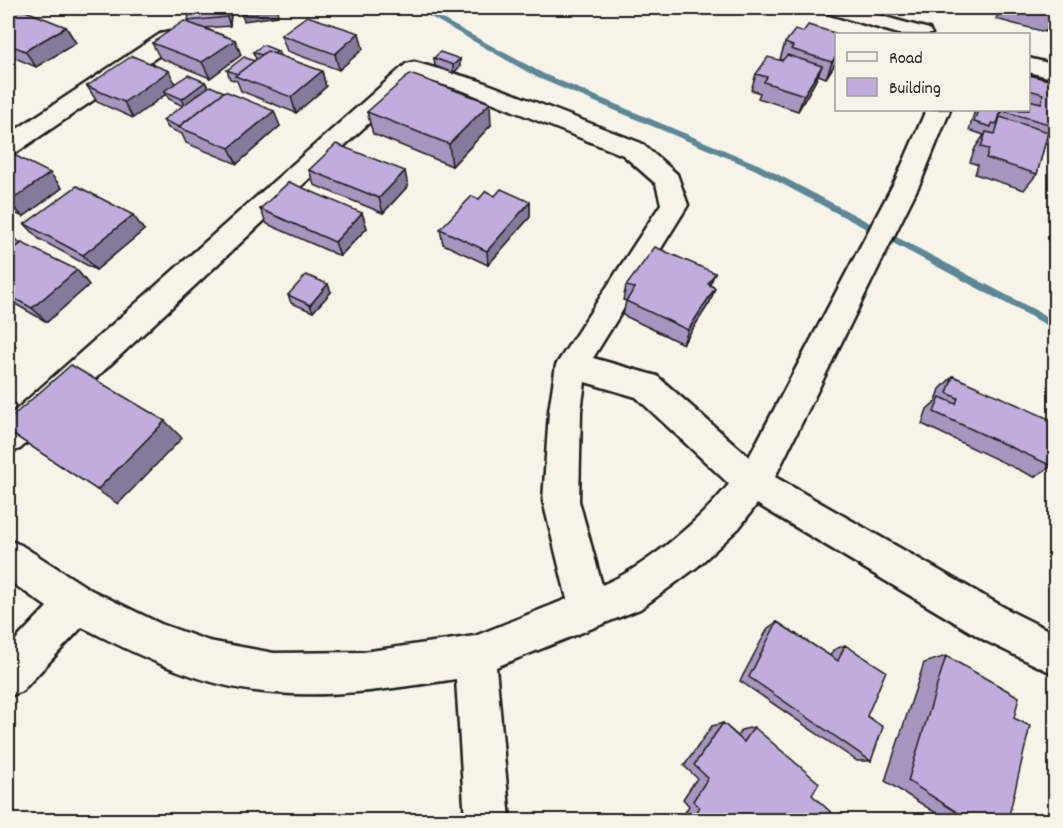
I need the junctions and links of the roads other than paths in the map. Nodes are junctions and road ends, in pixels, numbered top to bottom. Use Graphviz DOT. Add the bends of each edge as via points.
graph roads {
  1 [pos="831,8"];
  2 [pos="918,33"];
  3 [pos="168,39"];
  4 [pos="1030,65"];
  5 [pos="1056,72"];
  6 [pos="938,111"];
  7 [pos="8,146"];
  8 [pos="572,365"];
  9 [pos="8,438"];
  10 [pos="752,482"];
  11 [pos="8,558"];
  12 [pos="77,604"];
  13 [pos="589,609"];
  14 [pos="1056,655"];
  15 [pos="476,656"];
  16 [pos="8,676"];
  17 [pos="488,820"];
  1 -- 2 [label="street"];
  3 -- 7 [label="street"];
  4 -- 5 [label="street"];
  6 -- 10 [label="street" via="909,179"];
  8 -- 9 [label="street" via="675,205 668,180 632,149 472,86 414,69"];
  8 -- 10 [label="street" via="646,386"];
  8 -- 13 [label="street" via="565,411 561,501"];
  10 -- 13 [label="street" via="726,516 684,554 626,595"];
  10 -- 14 [label="street" via="1000,627"];
  11 -- 12 [label="street"];
  12 -- 15 [label="street" via="154,642 209,661 274,673 363,672"];
  12 -- 16 [label="street"];
  13 -- 15 [label="street"];
  15 -- 17 [label="street"];
}
